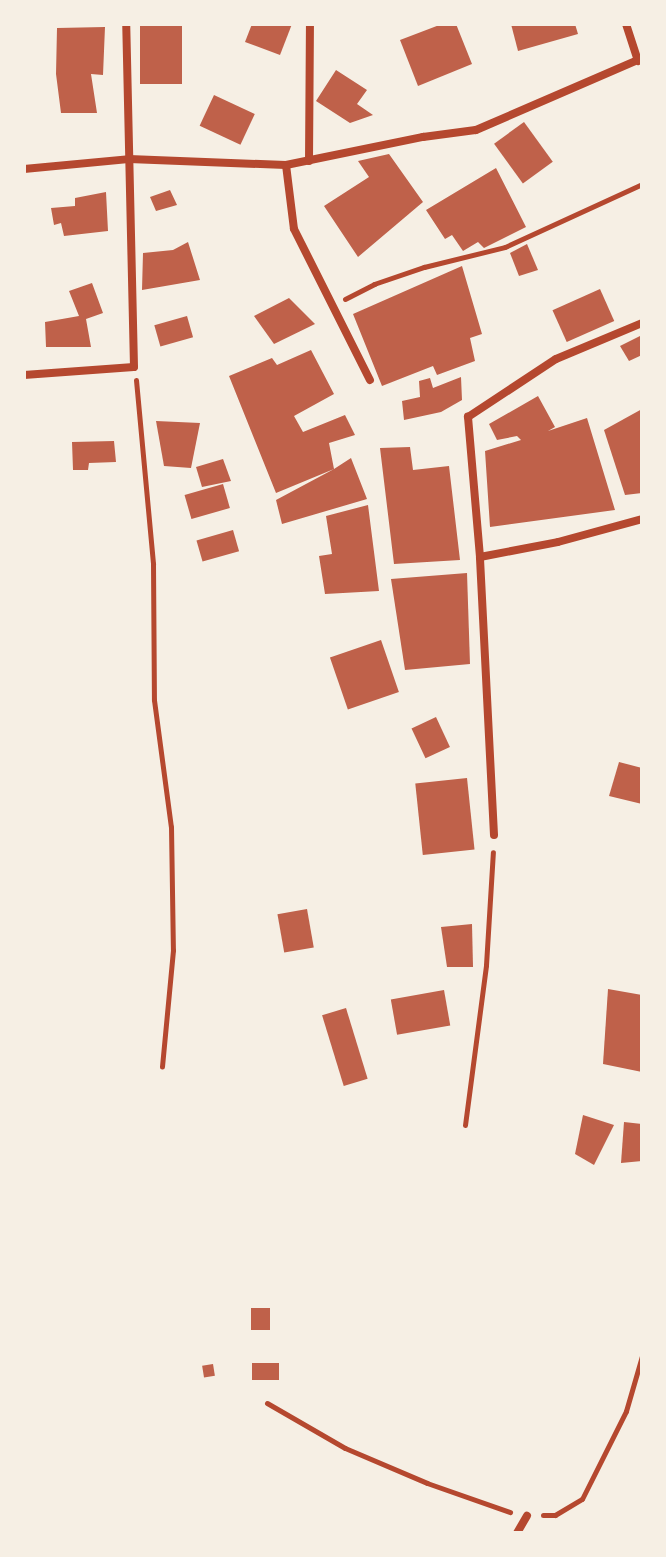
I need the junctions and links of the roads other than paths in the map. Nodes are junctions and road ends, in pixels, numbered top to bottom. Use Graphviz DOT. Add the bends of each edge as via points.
graph roads {
  1 [pos="126,24"];
  2 [pos="310,24"];
  3 [pos="626,24"];
  4 [pos="640,59"];
  5 [pos="129,159"];
  6 [pos="309,161"];
  7 [pos="286,165"];
  8 [pos="24,169"];
  9 [pos="642,323"];
  10 [pos="24,375"];
  11 [pos="370,380"];
  12 [pos="642,519"];
  13 [pos="480,557"];
  14 [pos="494,835"];
  15 [pos="527,1516"];
  16 [pos="517,1533"];
  1 -- 5 [label="street"];
  2 -- 6 [label="street"];
  3 -- 4 [label="street"];
  4 -- 6 [label="street" via="476,130"];
  5 -- 7 [label="street"];
  5 -- 8 [label="street"];
  5 -- 10 [label="street" via="134,367"];
  6 -- 7 [label="street"];
  7 -- 11 [label="street" via="294,229"];
  9 -- 13 [label="street" via="556,359 468,417"];
  12 -- 13 [label="street"];
  13 -- 14 [label="street"];
  15 -- 16 [label="street"];
}
